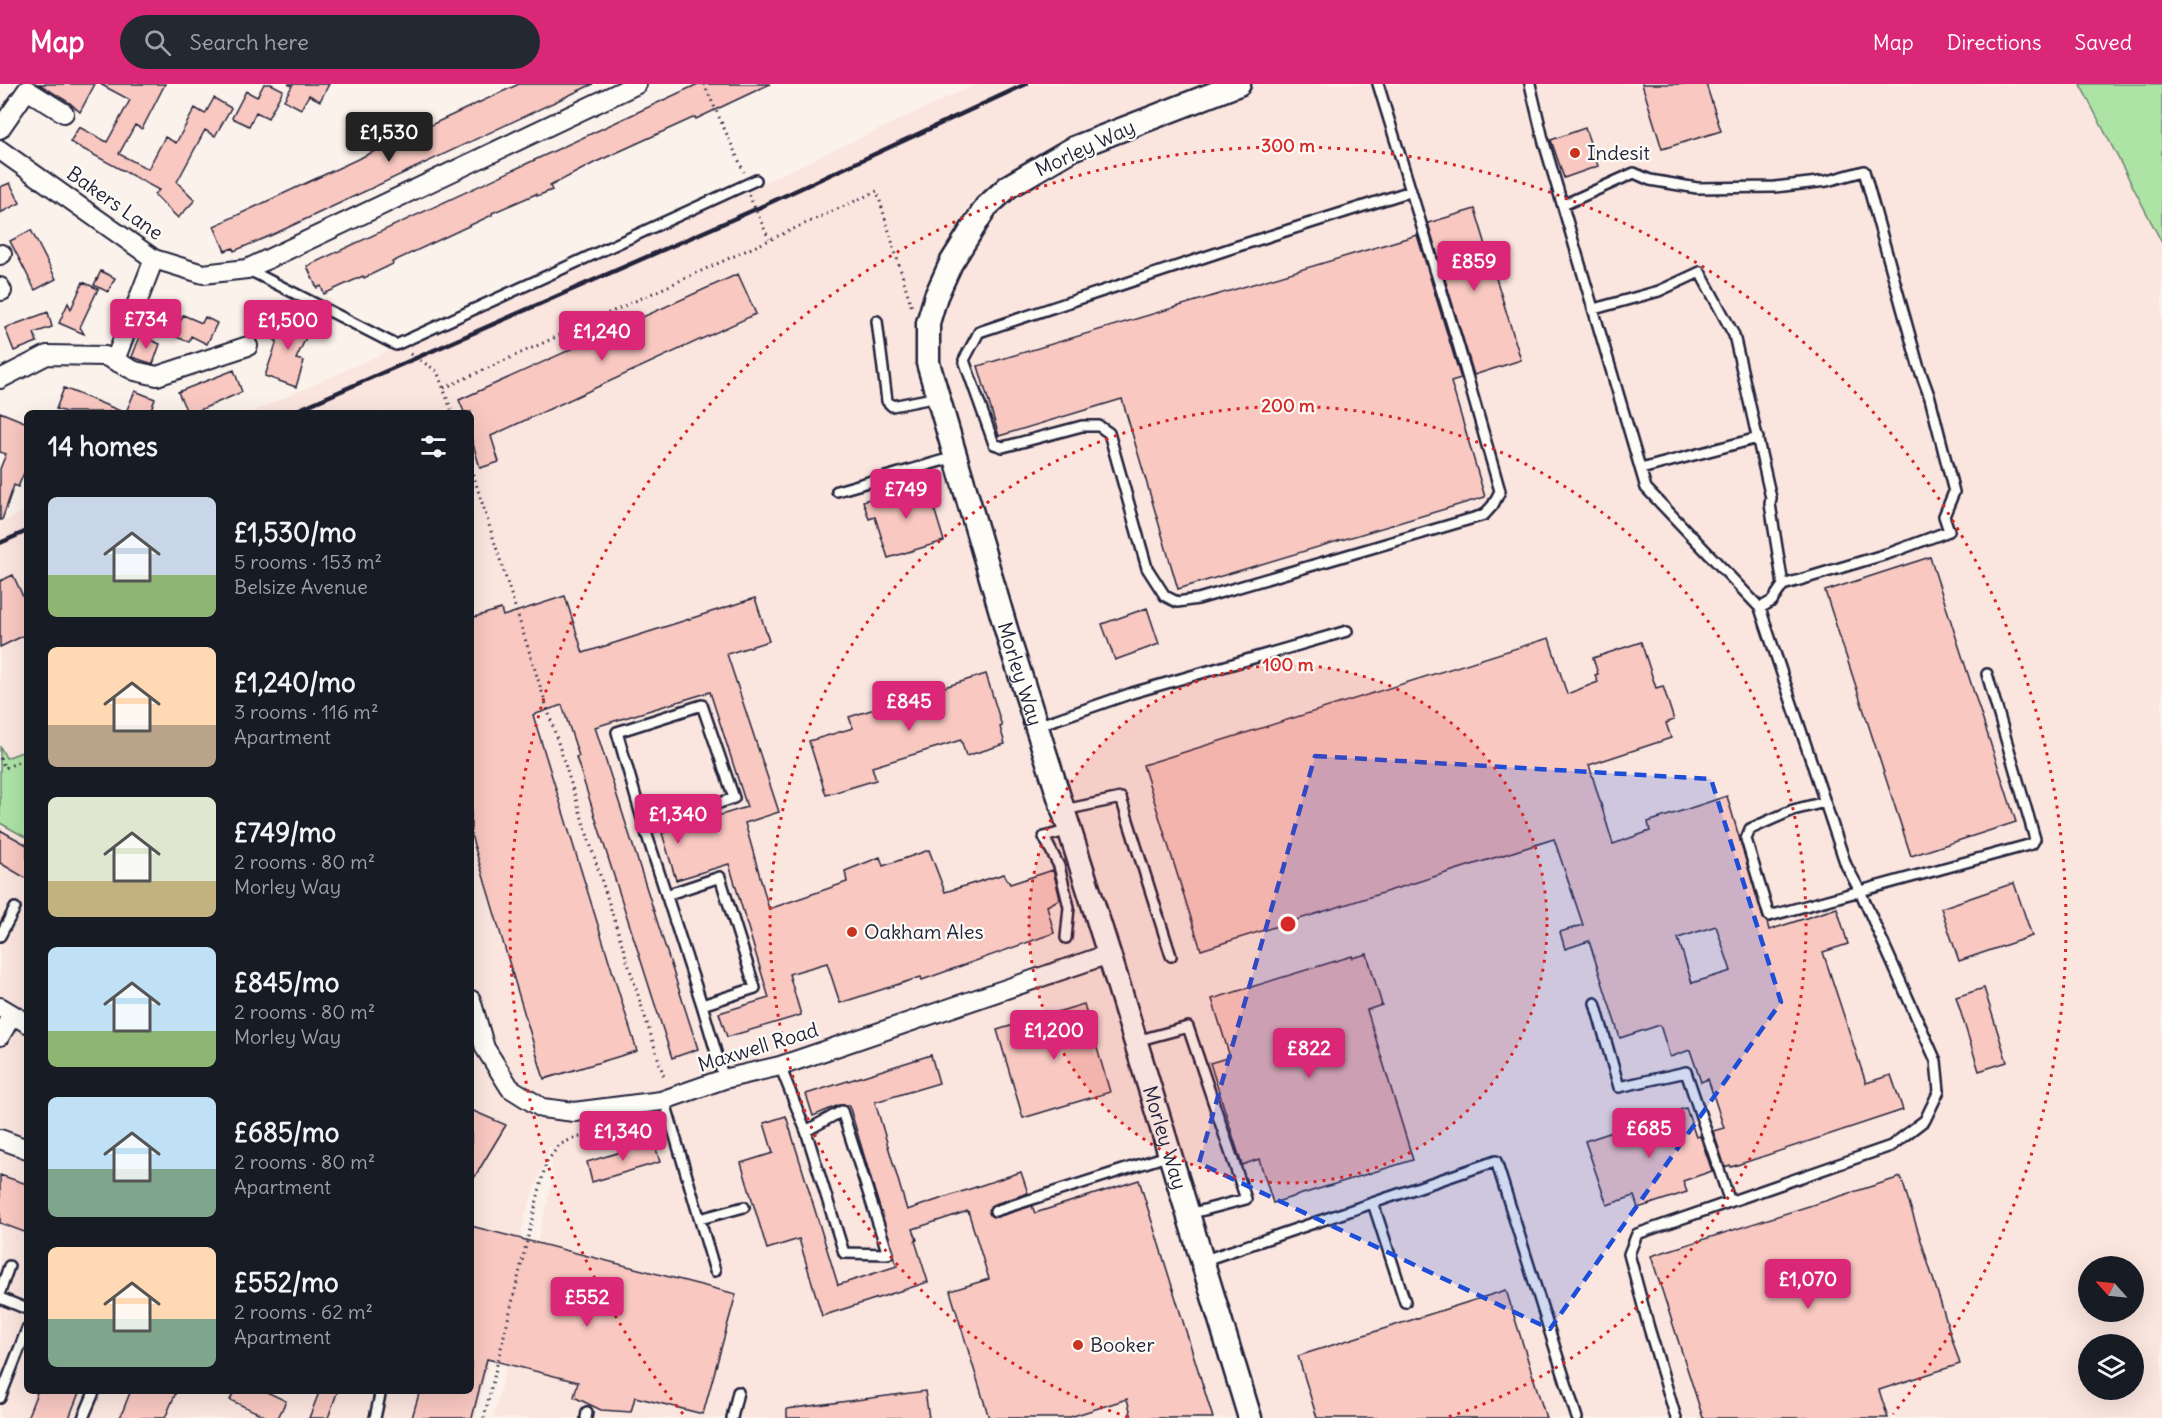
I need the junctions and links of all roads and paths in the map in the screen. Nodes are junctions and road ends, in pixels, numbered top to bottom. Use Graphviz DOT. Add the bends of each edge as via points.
graph roads {
  1 [pos="637,84"];
  2 [pos="704,84"];
  3 [pos="1239,84"];
  4 [pos="1378,84"];
  5 [pos="1530,84"];
  6 [pos="64,113"];
  7 [pos="0,129"];
  8 [pos="0,150"];
  9 [pos="753,182"];
  10 [pos="1411,191"];
  11 [pos="1563,205"];
  12 [pos="769,239"];
  13 [pos="154,259"];
  14 [pos="247,269"];
  15 [pos="912,309"];
  16 [pos="1594,309"];
  17 [pos="877,321"];
  18 [pos="396,345"];
  19 [pos="248,346"];
  20 [pos="115,360"];
  21 [pos="0,379"];
  22 [pos="444,388"];
  23 [pos="938,397"];
  24 [pos="451,410"];
  25 [pos="1758,438"];
  26 [pos="956,458"];
  27 [pos="1641,469"];
  28 [pos="474,477"];
  29 [pos="837,491"];
  30 [pos="1784,585"];
  31 [pos="1760,608"];
  32 [pos="1347,632"];
  33 [pos="1987,674"];
  34 [pos="1037,726"];
  35 [pos="0,758"];
  36 [pos="24,759"];
  37 [pos="1825,802"];
  38 [pos="1067,820"];
  39 [pos="645,829"];
  40 [pos="1860,891"];
  41 [pos="666,895"];
  42 [pos="15,908"];
  43 [pos="0,936"];
  44 [pos="1066,938"];
  45 [pos="1109,954"];
  46 [pos="1171,956"];
  47 [pos="1595,1003"];
  48 [pos="702,1005"];
  49 [pos="474,1010"];
  50 [pos="13,1015"];
  51 [pos="0,1036"];
  52 [pos="1136,1041"];
  53 [pos="780,1066"];
  54 [pos="724,1079"];
  55 [pos="665,1080"];
  56 [pos="664,1099"];
  57 [pos="652,1121"];
  58 [pos="806,1131"];
  59 [pos="0,1139"];
  60 [pos="24,1148"];
  61 [pos="1170,1155"];
  62 [pos="1730,1202"];
  63 [pos="1372,1203"];
  64 [pos="744,1207"];
  65 [pos="995,1211"];
  66 [pos="1188,1214"];
  67 [pos="700,1219"];
  68 [pos="1202,1261"];
  69 [pos="9,1266"];
  70 [pos="715,1271"];
  71 [pos="0,1292"];
  72 [pos="0,1298"];
  73 [pos="1405,1302"];
  74 [pos="24,1308"];
  75 [pos="24,1337"];
  76 [pos="738,1392"];
  77 [pos="92,1394"];
  78 [pos="380,1394"];
  79 [pos="0,1398"];
  80 [pos="83,1418"];
  81 [pos="375,1418"];
  82 [pos="484,1418"];
  83 [pos="732,1418"];
  84 [pos="1250,1418"];
  85 [pos="1576,1418"];
  86 [pos="1676,1418"];
  1 -- 14 [label="street, Bakers Lane"];
  2 -- 9 [label="path"];
  3 -- 23 [label="street, Morley Way" via="1074,148 1009,186 986,207 951,263 927,323 928,363"];
  4 -- 10 [label="lane"];
  5 -- 11 [label="lane"];
  6 -- 7 [label="street" via="27,90"];
  8 -- 13 [label="street, Bakers Lane"];
  9 -- 12 [label="path" via="747,190"];
  9 -- 18 [label="lane"];
  10 -- 10 [label="lane" via="1500,492 1484,515 1177,602 1165,596 1147,568 1110,434 1099,426 1082,426 1003,447 993,444 964,360 979,332"];
  11 -- 16 [label="lane"];
  11 -- 30 [label="lane" via="1634,173 1650,180 1697,188 1774,188 1864,171 1954,492 1944,516 1949,531"];
  12 -- 15 [label="path" via="877,191"];
  12 -- 22 [label="path"];
  13 -- 14 [label="street, Bakers Lane" via="203,274"];
  13 -- 20 [label="street"];
  14 -- 18 [label="lane"];
  16 -- 25 [label="lane" via="1659,291 1700,272 1734,335"];
  16 -- 27 [label="lane"];
  17 -- 23 [label="lane" via="887,401 892,406"];
  18 -- 22 [label="path" via="437,371"];
  19 -- 20 [label="street" via="157,376 135,371"];
  20 -- 21 [label="street" via="105,356 47,355"];
  22 -- 24 [label="path"];
  23 -- 26 [label="street, Morley Way"];
  25 -- 27 [label="lane"];
  25 -- 30 [label="lane"];
  26 -- 29 [label="lane"];
  26 -- 34 [label="street, Morley Way"];
  27 -- 31 [label="lane" via="1646,488"];
  28 -- 55 [label="path"];
  30 -- 31 [label="lane" via="1772,601"];
  31 -- 37 [label="lane"];
  32 -- 34 [label="lane" via="1132,693"];
  33 -- 40 [label="lane" via="2035,839 2032,844"];
  34 -- 38 [label="street, Morley Way"];
  35 -- 36 [label="path" via="5,768"];
  37 -- 40 [label="lane" via="1846,865"];
  37 -- 40 [label="lane" via="1750,829 1746,839 1769,916"];
  38 -- 44 [label="lane" via="1044,837 1059,866 1069,907"];
  38 -- 45 [label="street, Morley Way"];
  38 -- 46 [label="lane" via="1121,798"];
  39 -- 39 [label="lane" via="617,732 702,705 734,798"];
  39 -- 41 [label="lane"];
  40 -- 62 [label="lane" via="1936,1061 1939,1091 1925,1120 1891,1146"];
  41 -- 48 [label="lane"];
  41 -- 48 [label="lane" via="720,877 755,988"];
  42 -- 43 [label="lane"];
  45 -- 52 [label="street, Morley Way"];
  45 -- 53 [label="street, Maxwell Road"];
  47 -- 62 [label="lane" via="1619,1088 1686,1072"];
  48 -- 54 [label="lane"];
  49 -- 56 [label="street, Maxwell Road" via="485,1048 510,1088 542,1108 574,1112"];
  50 -- 51 [label="street"];
  52 -- 61 [label="street, Morley Way"];
  52 -- 66 [label="lane" via="1188,1027 1246,1199"];
  53 -- 54 [label="street, Maxwell Road"];
  53 -- 58 [label="lane"];
  54 -- 56 [label="street, Maxwell Road"];
  56 -- 67 [label="lane"];
  57 -- 82 [label="path" via="644,1126 574,1138 559,1146 546,1164"];
  58 -- 58 [label="lane" via="842,1111 888,1254 844,1253"];
  59 -- 60 [label="street"];
  61 -- 65 [label="lane"];
  61 -- 66 [label="street, Morley Way"];
  62 -- 86 [label="lane" via="1637,1234 1629,1254"];
  63 -- 68 [label="lane"];
  63 -- 73 [label="lane"];
  63 -- 85 [label="lane" via="1496,1161"];
  64 -- 67 [label="lane"];
  66 -- 68 [label="street, Morley Way"];
  67 -- 70 [label="lane"];
  68 -- 84 [label="street, Morley Way"];
  69 -- 71 [label="lane"];
  72 -- 74 [label="lane"];
  75 -- 79 [label="lane"];
  76 -- 83 [label="lane"];
  77 -- 80 [label="lane"];
  78 -- 81 [label="lane"];
}
